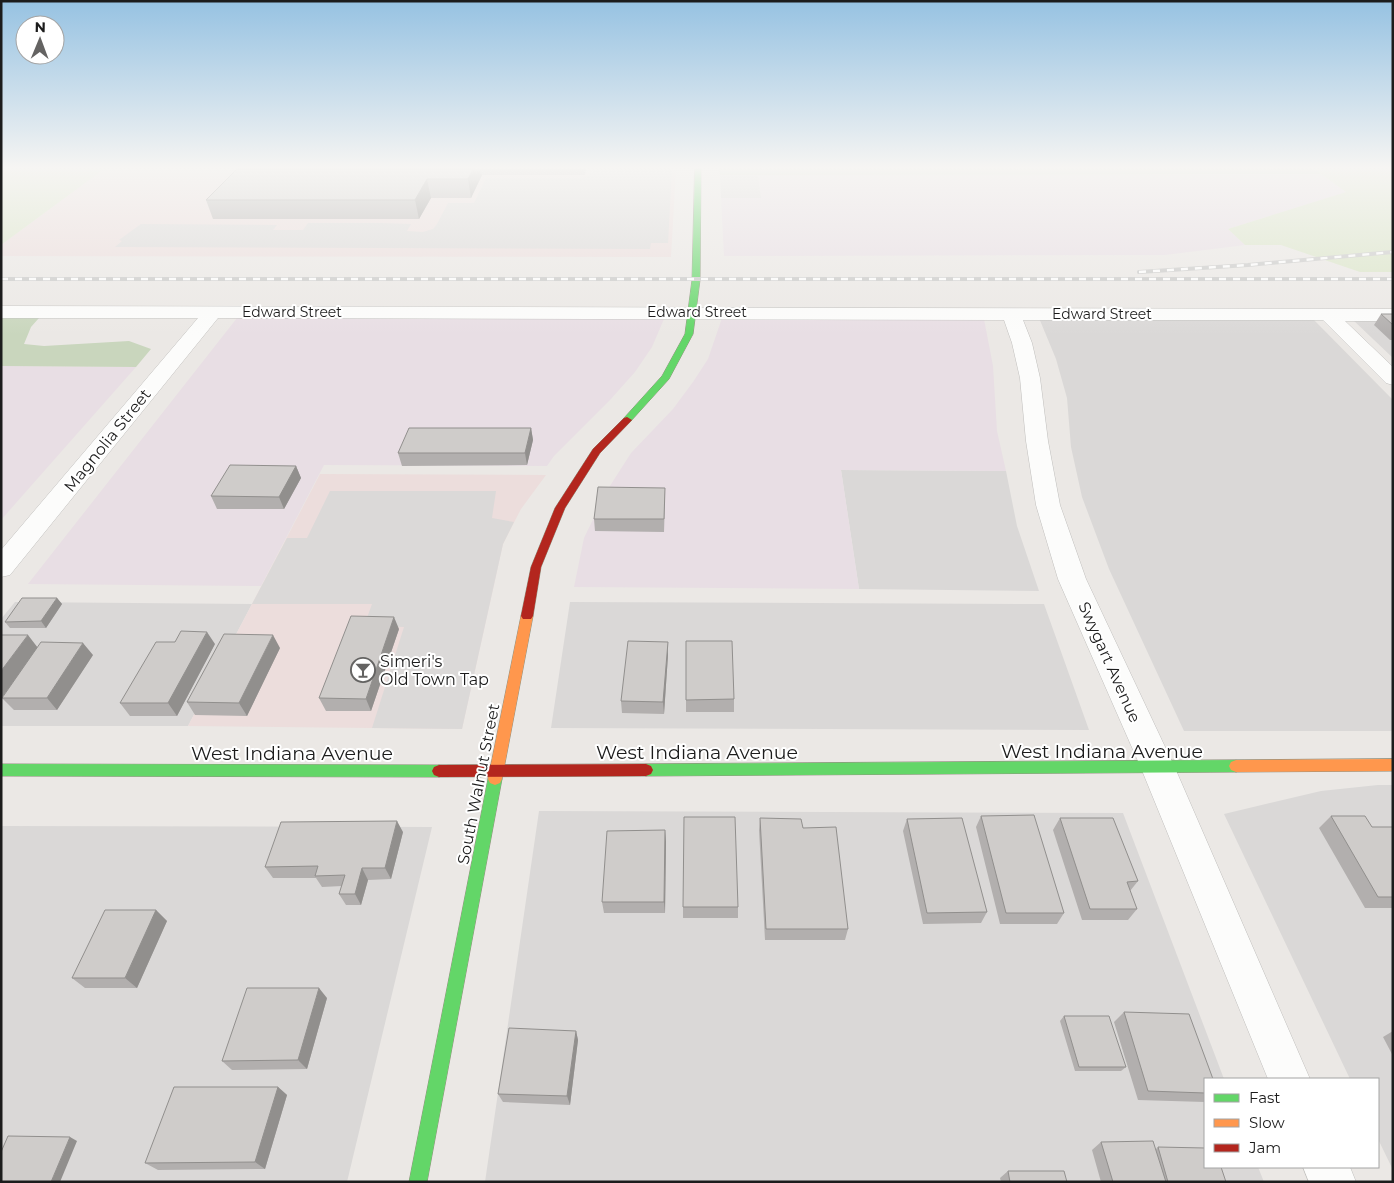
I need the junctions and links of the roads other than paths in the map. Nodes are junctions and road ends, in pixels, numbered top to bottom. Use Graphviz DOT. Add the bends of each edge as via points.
graph roads {
  1 [pos="697,224"];
  2 [pos="1,312"];
  3 [pos="212,312"];
  4 [pos="692,312"];
  5 [pos="1011,313"];
  6 [pos="1328,315"];
  7 [pos="1393,315"];
  8 [pos="1393,379"];
  9 [pos="1,568"];
  10 [pos="1393,765"];
  11 [pos="1158,768"];
  12 [pos="1,770"];
  13 [pos="497,771"];
  14 [pos="1289,1078"];
  15 [pos="1326,1168"];
  16 [pos="418,1182"];
  17 [pos="1333,1182"];
  1 -- 4 [label="street, South Walnut Street"];
  2 -- 3 [label="street, Edward Street"];
  3 -- 4 [label="street, Edward Street"];
  3 -- 9 [label="street, Magnolia Street"];
  4 -- 5 [label="street, Edward Street"];
  4 -- 13 [label="street, South Walnut Street" via="689,334 666,378 596,451 560,508 536,567"];
  5 -- 6 [label="street, Edward Street"];
  5 -- 11 [label="street, Swygart Avenue" via="1030,378 1037,441 1056,534 1072,579"];
  6 -- 7 [label="street, Edward Street"];
  6 -- 8 [label="street"];
  10 -- 11 [label="street, West Indiana Avenue"];
  11 -- 13 [label="street, West Indiana Avenue"];
  11 -- 14 [label="street, Swygart Avenue"];
  12 -- 13 [label="street, West Indiana Avenue"];
  13 -- 16 [label="street, South Walnut Street"];
  15 -- 17 [label="street"];
}
